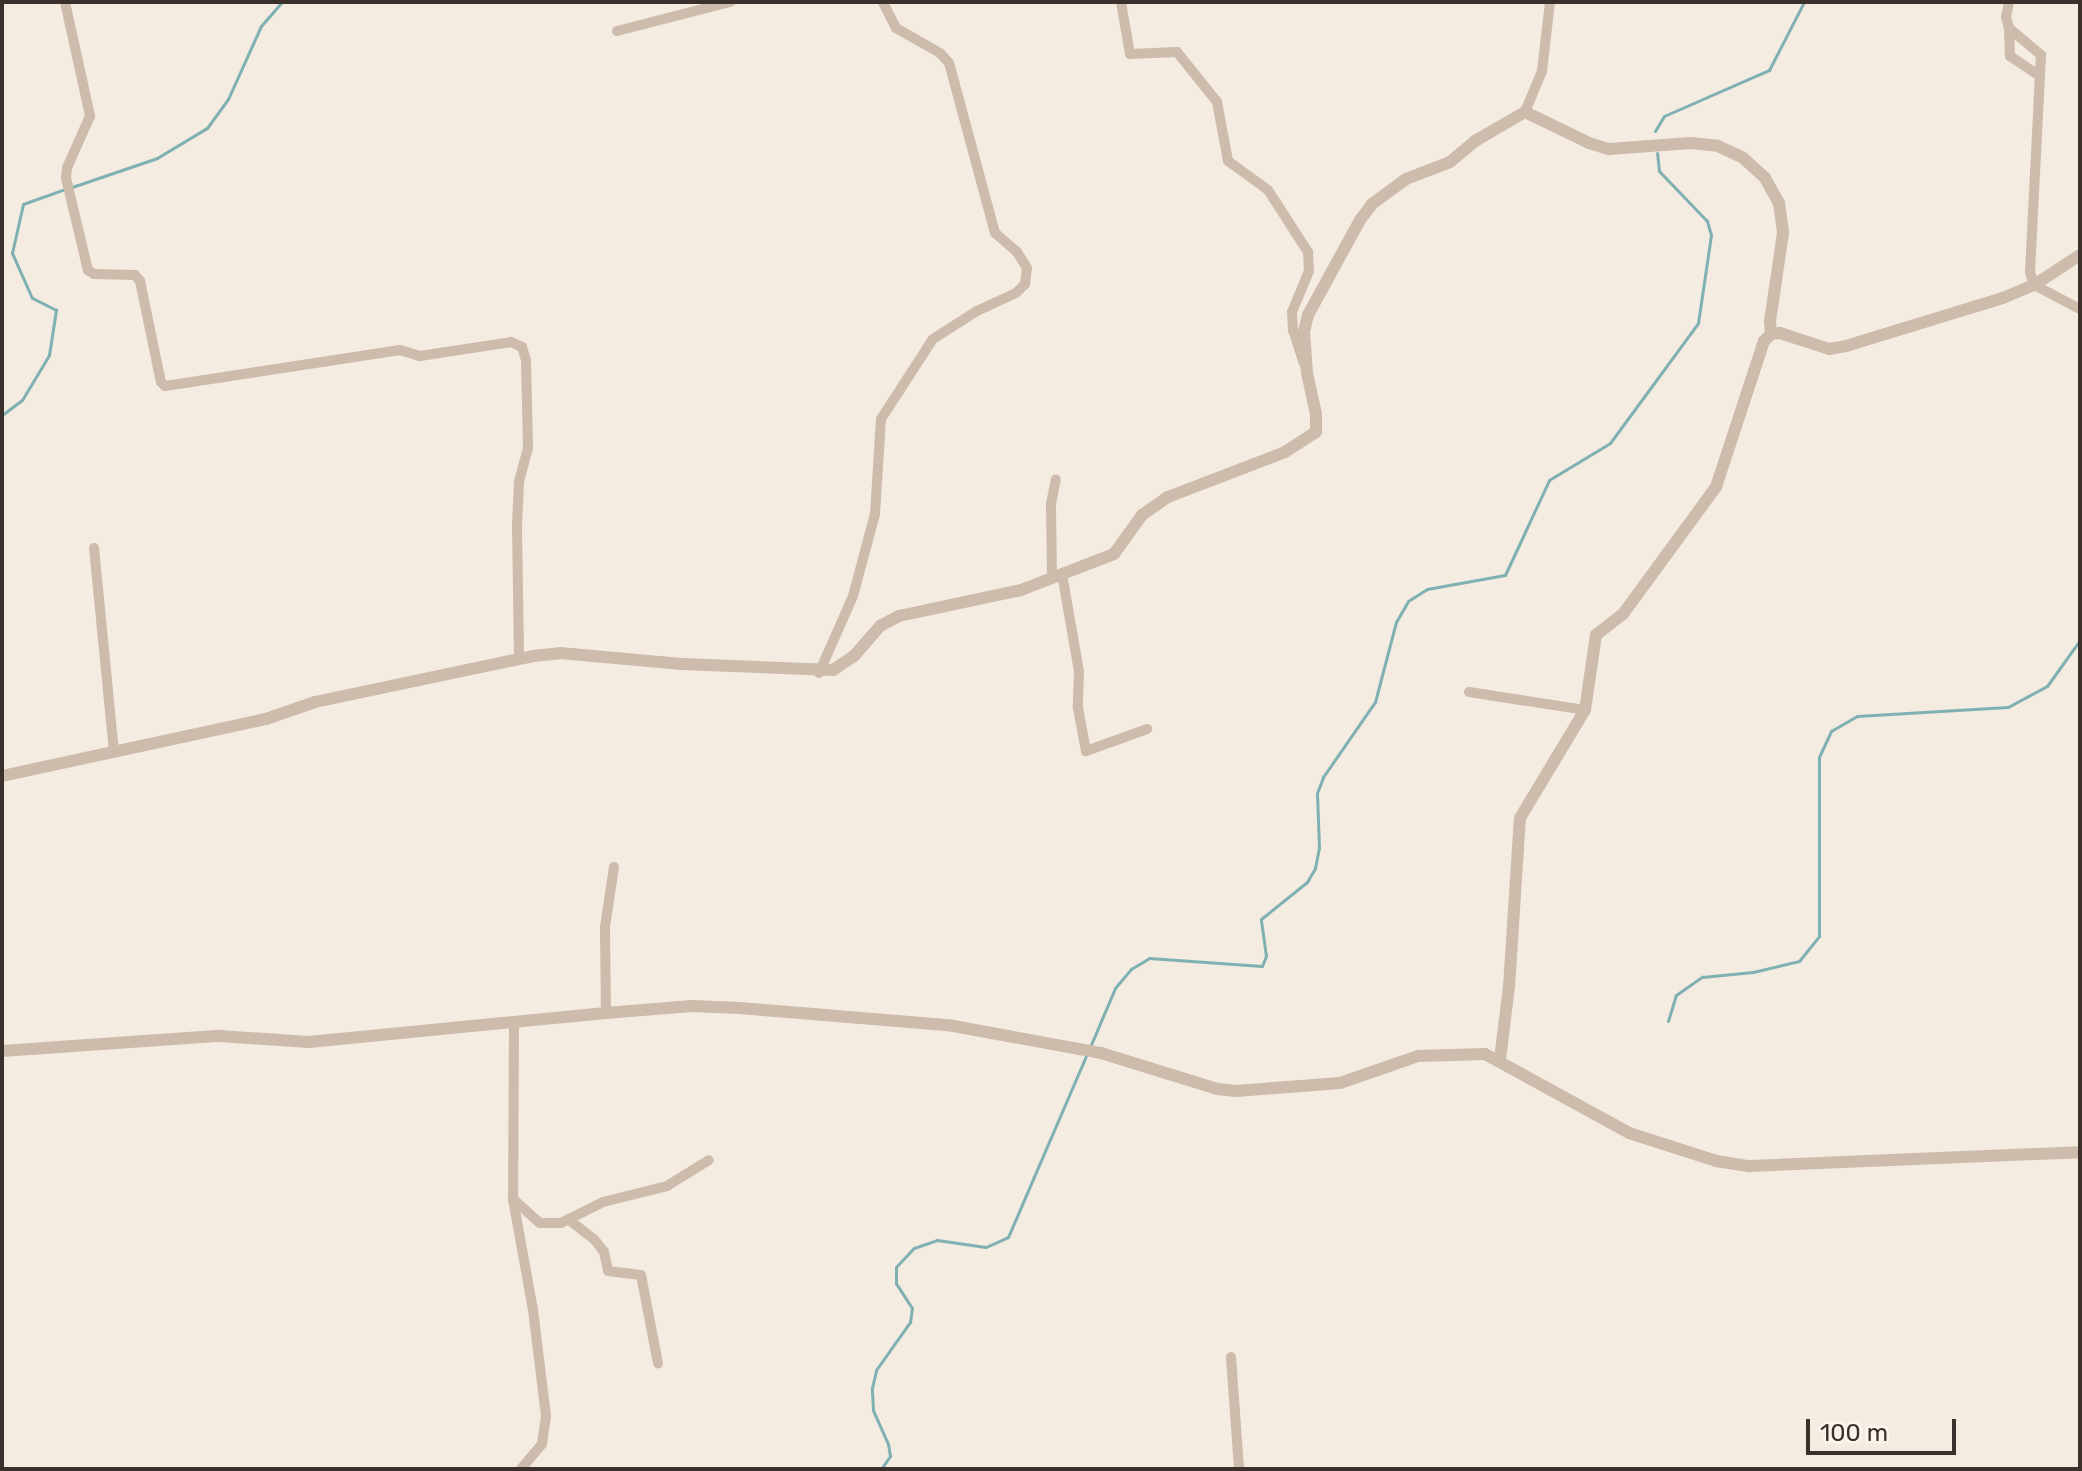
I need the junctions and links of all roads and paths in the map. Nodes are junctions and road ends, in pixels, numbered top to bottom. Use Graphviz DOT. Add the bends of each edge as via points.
graph roads {
  1 [pos="65,2"];
  2 [pos="730,2"];
  3 [pos="883,2"];
  4 [pos="1121,2"];
  5 [pos="1550,2"];
  6 [pos="2009,2"];
  7 [pos="2009,28"];
  8 [pos="617,31"];
  9 [pos="2040,76"];
  10 [pos="1525,112"];
  11 [pos="2080,255"];
  12 [pos="2034,285"];
  13 [pos="2080,309"];
  14 [pos="1771,334"];
  15 [pos="1307,373"];
  16 [pos="1056,479"];
  17 [pos="94,548"];
  18 [pos="1057,576"];
  19 [pos="519,659"];
  20 [pos="819,673"];
  21 [pos="1469,692"];
  22 [pos="1585,710"];
  23 [pos="1147,729"];
  24 [pos="114,752"];
  25 [pos="2,776"];
  26 [pos="614,867"];
  27 [pos="606,1013"];
  28 [pos="514,1022"];
  29 [pos="2,1051"];
  30 [pos="1500,1059"];
  31 [pos="2080,1152"];
  32 [pos="709,1160"];
  33 [pos="513,1199"];
  34 [pos="568,1219"];
  35 [pos="1231,1357"];
  36 [pos="658,1363"];
  37 [pos="521,1469"];
  38 [pos="1239,1469"];
  1 -- 19 [label="street" via="90,116 66,178 88,270 135,275 140,281 165,386 400,350 420,356 511,342 522,347 528,448 519,482 517,526"];
  2 -- 8 [label="street"];
  3 -- 20 [label="street" via="896,28 949,63 995,233 1027,268 1025,284 1016,293 933,339 881,419 875,514 853,596"];
  4 -- 15 [label="street" via="1130,54 1177,52 1217,102 1228,161 1268,190 1308,252 1309,271 1292,312"];
  5 -- 10 [label="street" via="1542,71"];
  6 -- 7 [label="street"];
  7 -- 9 [label="street" via="2041,55"];
  7 -- 9 [label="street" via="2010,56"];
  9 -- 12 [label="street" via="2030,272"];
  10 -- 14 [label="street" via="1609,149 1691,143 1718,146 1742,157 1765,178 1779,203 1783,233"];
  10 -- 15 [label="street" via="1450,162 1406,179 1372,204 1308,315"];
  11 -- 12 [label="street"];
  12 -- 13 [label="street"];
  12 -- 14 [label="street" via="1846,346 1829,349"];
  14 -- 22 [label="street" via="1764,341 1716,487 1623,614 1596,635"];
  15 -- 18 [label="street" via="1316,432 1285,452 1168,497 1142,515 1114,554"];
  16 -- 18 [label="street" via="1051,504"];
  17 -- 24 [label="street"];
  18 -- 20 [label="street" via="1021,590 899,616 880,626 843,663"];
  18 -- 23 [label="street" via="1079,671 1078,708 1086,751"];
  19 -- 20 [label="street" via="560,653"];
  19 -- 24 [label="street"];
  21 -- 22 [label="street"];
  22 -- 30 [label="street" via="1520,818"];
  24 -- 25 [label="street"];
  26 -- 27 [label="street" via="605,927"];
  27 -- 28 [label="street"];
  27 -- 30 [label="street" via="723,1007 948,1025 1101,1053 1236,1091 1340,1083 1418,1056 1463,1052"];
  28 -- 29 [label="street" via="309,1042 219,1036"];
  28 -- 33 [label="street"];
  30 -- 31 [label="street" via="1629,1133 1716,1161 1749,1166"];
  32 -- 34 [label="street" via="667,1186 616,1198"];
  33 -- 34 [label="street" via="540,1223"];
  33 -- 37 [label="street" via="546,1416 542,1444"];
  34 -- 36 [label="street" via="604,1252 608,1271 641,1275"];
  35 -- 38 [label="street"];
}
